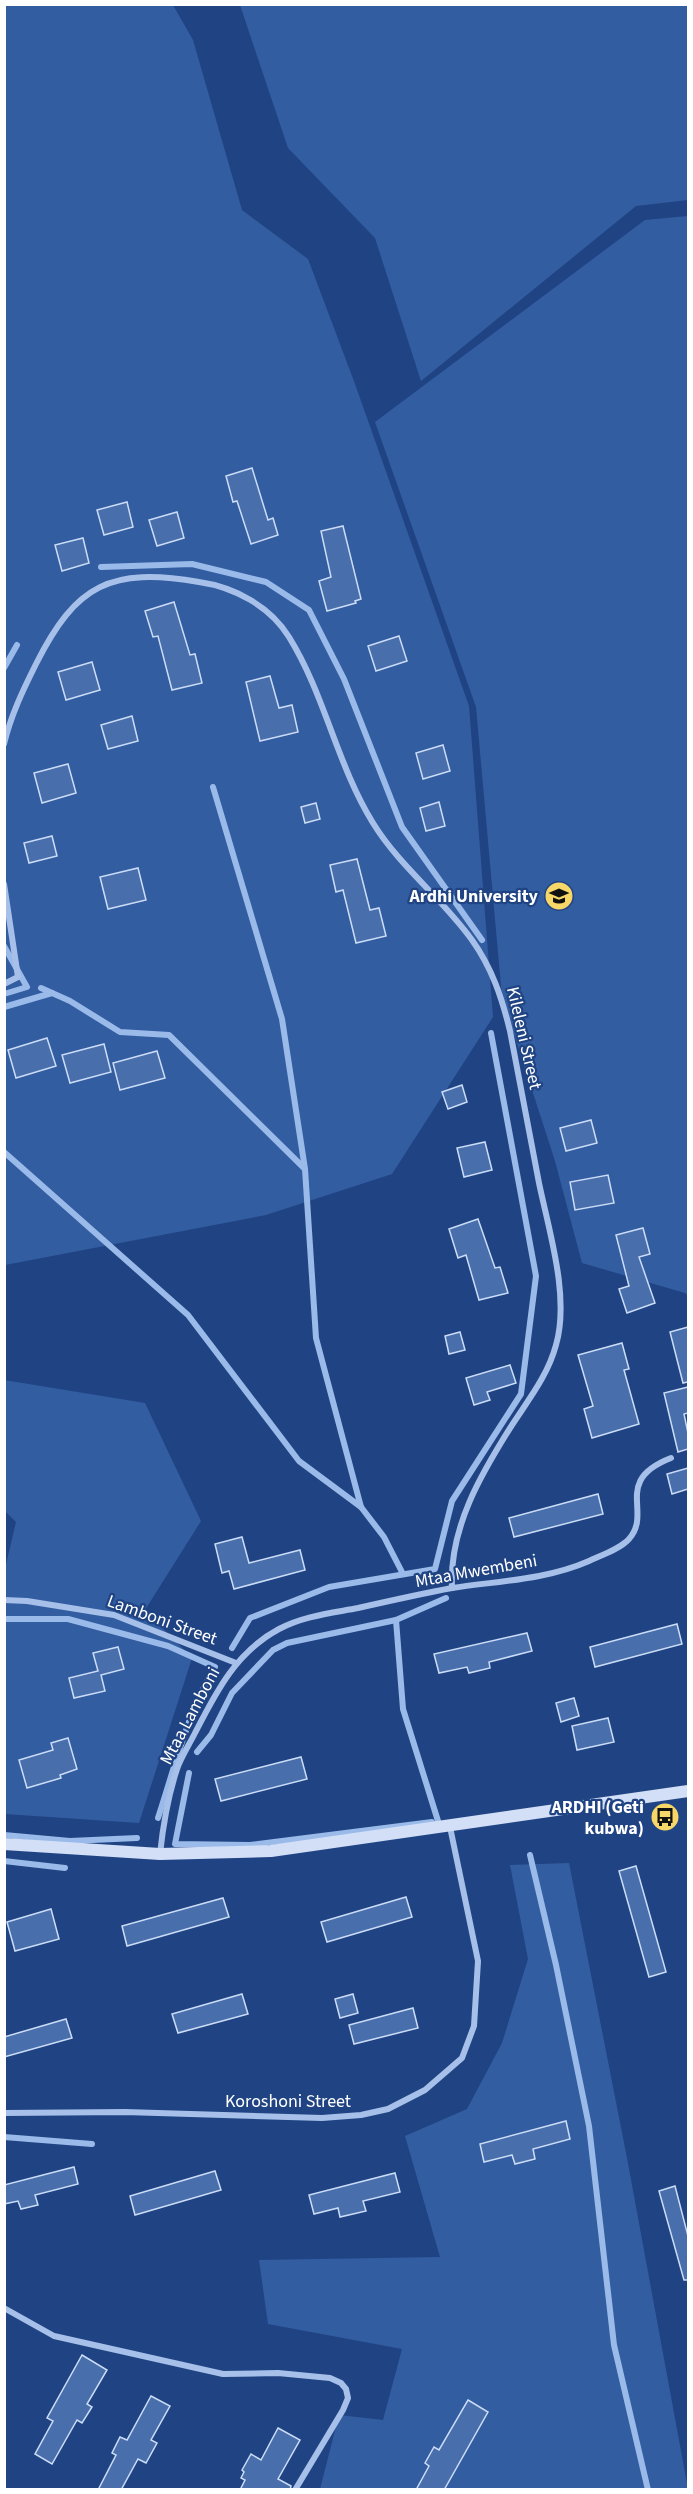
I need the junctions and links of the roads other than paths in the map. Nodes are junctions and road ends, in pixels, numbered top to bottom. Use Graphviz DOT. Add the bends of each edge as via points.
graph roads {
  1 [pos="4,744"];
  2 [pos="4,884"];
  3 [pos="4,984"];
  4 [pos="671,1458"];
  5 [pos="452,1588"];
  6 [pos="4,1600"];
  7 [pos="236,1663"];
  8 [pos="688,1791"];
  9 [pos="450,1827"];
  10 [pos="4,1844"];
  11 [pos="160,1854"];
  12 [pos="4,2113"];
  13 [pos="4,2308"];
  14 [pos="295,2490"];
  1 -- 5 [label="street, Kileleni Street" via="10,719 49,638 68,611 102,585 128,578 170,577 216,584 243,595 268,613 289,636 371,820 391,850 473,940 491,971 510,1031 551,1239 558,1280 559,1334 537,1389 512,1425 464,1515 452,1560"];
  2 -- 3 [label="street" via="18,977"];
  4 -- 5 [label="street, Mtaa Mwembeni" via="656,1464 643,1476 637,1488 636,1526 629,1539 618,1547 587,1562 529,1579"];
  5 -- 7 [label="street, Mtaa Mwembeni" via="311,1617 280,1628"];
  6 -- 7 [label="street, Lamboni Street" via="114,1615"];
  7 -- 11 [label="street, Mtaa Lamboni" via="219,1687 177,1768"];
  8 -- 9 [label="street"];
  9 -- 11 [label="street" via="271,1851"];
  9 -- 12 [label="street, Koroshoni Street" via="478,1961 474,2026 462,2058 425,2090 388,2109 322,2118"];
  10 -- 11 [label="street"];
  13 -- 14 [label="street" via="54,2336 223,2374 310,2375 341,2383 348,2398 343,2410"];
}
